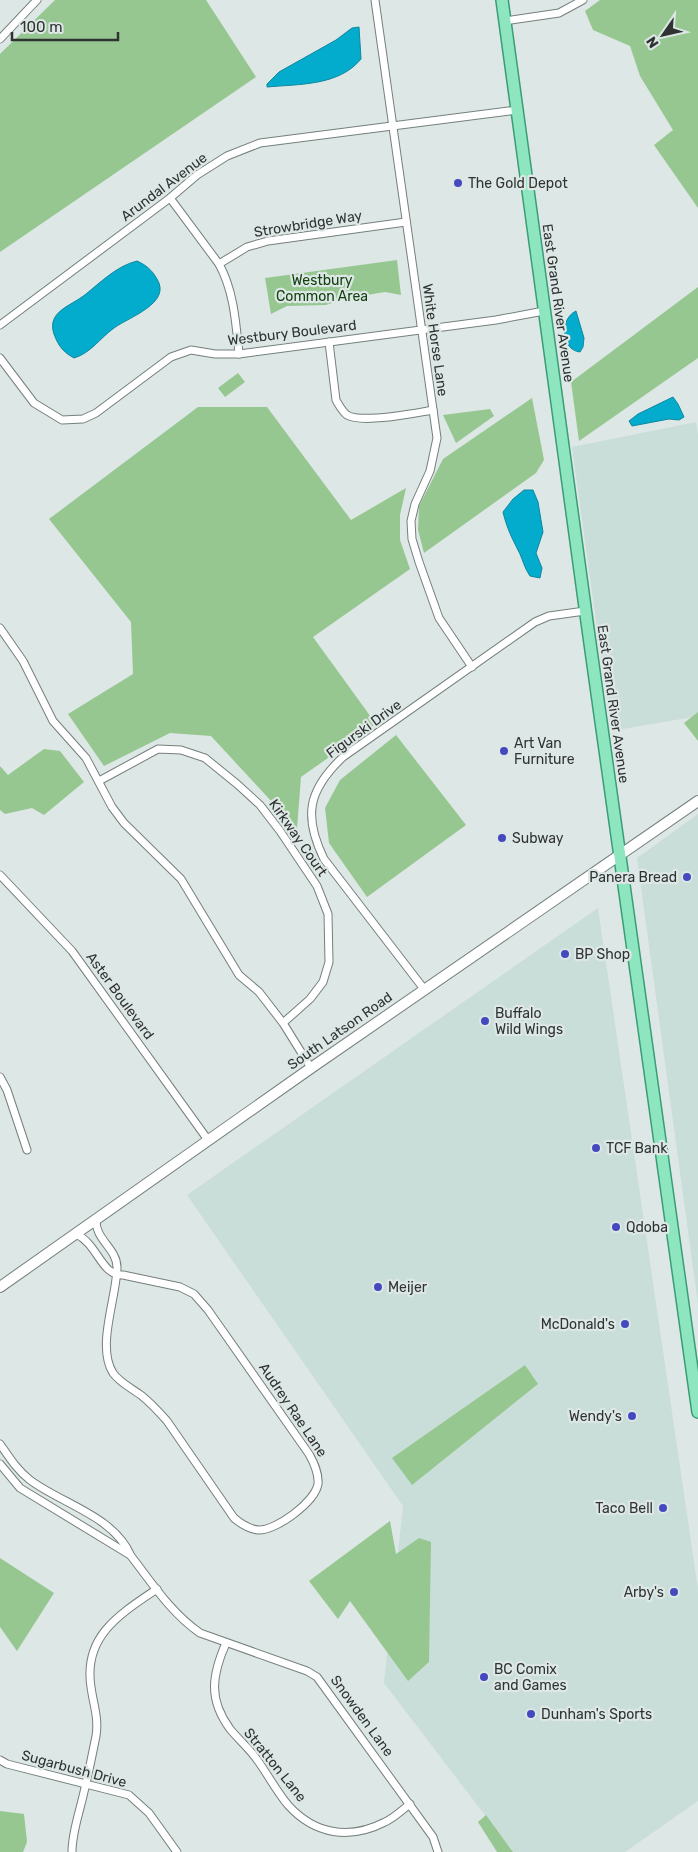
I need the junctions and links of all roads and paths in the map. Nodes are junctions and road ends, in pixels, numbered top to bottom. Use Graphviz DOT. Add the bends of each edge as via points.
graph roads {
  1 [pos="38,0"];
  2 [pos="375,0"];
  3 [pos="502,0"];
  4 [pos="583,0"];
  5 [pos="505,21"];
  6 [pos="0,39"];
  7 [pos="517,110"];
  8 [pos="392,126"];
  9 [pos="170,198"];
  10 [pos="406,222"];
  11 [pos="219,264"];
  12 [pos="544,311"];
  13 [pos="0,325"];
  14 [pos="421,329"];
  15 [pos="329,342"];
  16 [pos="239,354"];
  17 [pos="0,358"];
  18 [pos="432,410"];
  19 [pos="585,611"];
  20 [pos="0,628"];
  21 [pos="472,667"];
  22 [pos="99,781"];
  23 [pos="698,801"];
  24 [pos="619,854"];
  25 [pos="0,875"];
  26 [pos="3,884"];
  27 [pos="424,989"];
  28 [pos="282,1023"];
  29 [pos="311,1068"];
  30 [pos="0,1077"];
  31 [pos="208,1140"];
  32 [pos="27,1150"];
  33 [pos="96,1220"];
  34 [pos="76,1234"];
  35 [pos="115,1276"];
  36 [pos="0,1287"];
  37 [pos="694,1353"];
  38 [pos="695,1366"];
  39 [pos="698,1412"];
  40 [pos="0,1444"];
  41 [pos="0,1464"];
  42 [pos="69,1504"];
  43 [pos="64,1515"];
  44 [pos="131,1556"];
  45 [pos="157,1589"];
  46 [pos="226,1643"];
  47 [pos="0,1760"];
  48 [pos="86,1783"];
  49 [pos="410,1804"];
  50 [pos="72,1852"];
  51 [pos="177,1852"];
  52 [pos="438,1852"];
  1 -- 6 [label="street"];
  2 -- 8 [label="street, White Horse Lane"];
  3 -- 5 [label="main road, East Grand River Avenue"];
  4 -- 5 [label="street" via="559,13"];
  5 -- 7 [label="main road, East Grand River Avenue"];
  7 -- 8 [label="street, Arundal Avenue"];
  7 -- 12 [label="main road, East Grand River Avenue"];
  8 -- 9 [label="street, Arundal Avenue" via="260,143 227,156"];
  8 -- 10 [label="street, White Horse Lane"];
  9 -- 11 [label="street"];
  9 -- 13 [label="street, Arundal Avenue"];
  10 -- 11 [label="street, Strowbridge Way" via="268,241 247,248"];
  10 -- 14 [label="street, White Horse Lane"];
  11 -- 16 [label="street" via="231,293"];
  12 -- 14 [label="street, Westbury Boulevard"];
  12 -- 19 [label="main road, East Grand River Avenue"];
  14 -- 15 [label="street, Westbury Boulevard"];
  14 -- 18 [label="street, White Horse Lane"];
  15 -- 16 [label="street, Westbury Boulevard"];
  15 -- 18 [label="street" via="336,400 348,415 368,418"];
  16 -- 17 [label="street, Westbury Boulevard" via="191,350 171,357 96,412 82,419 62,420 34,403"];
  18 -- 21 [label="street, White Horse Lane" via="437,438 430,471 415,504 411,521 412,539 438,618"];
  19 -- 21 [label="street, Figurski Drive" via="549,616 535,622"];
  19 -- 24 [label="main road, East Grand River Avenue"];
  20 -- 22 [label="street" via="23,662 53,721 86,758"];
  21 -- 27 [label="street, Figurski Drive" via="343,757 317,788 312,809 312,827 324,859"];
  22 -- 28 [label="street" via="105,796 124,823 181,879 239,975 260,992"];
  22 -- 28 [label="street, Kirkway Court" via="158,749 180,750 205,758 231,778 260,805 280,831 317,886 328,914 329,962 324,982"];
  23 -- 24 [label="main road, South Latson Road"];
  24 -- 27 [label="main road, South Latson Road"];
  24 -- 37 [label="main road, East Grand River Avenue"];
  25 -- 26 [label="street, Aster Boulevard"];
  26 -- 31 [label="street, Aster Boulevard" via="72,951"];
  27 -- 29 [label="main road, South Latson Road"];
  28 -- 29 [label="street"];
  29 -- 31 [label="main road, South Latson Road"];
  30 -- 32 [label="street"];
  31 -- 33 [label="main road, South Latson Road"];
  33 -- 34 [label="main road, South Latson Road"];
  33 -- 35 [label="street, Audrey Rae Lane" via="98,1232 117,1266"];
  34 -- 35 [label="street" via="88,1242 107,1271"];
  34 -- 36 [label="main road, South Latson Road"];
  35 -- 35 [label="street, Audrey Rae Lane" via="107,1340 108,1359 113,1372 167,1421 242,1525 257,1530 271,1529 304,1506 318,1484 317,1469 310,1454 208,1310 194,1294 180,1287"];
  37 -- 38 [label="main road, East Grand River Avenue"];
  38 -- 39 [label="main road, East Grand River Avenue"];
  40 -- 42 [label="street, Snowden Lane" via="25,1476"];
  41 -- 43 [label="street, Snowden Lane" via="20,1488"];
  42 -- 43 [label="street"];
  42 -- 44 [label="street, Snowden Lane" via="119,1535"];
  43 -- 44 [label="street, Snowden Lane"];
  44 -- 45 [label="street, Snowden Lane"];
  45 -- 46 [label="street, Snowden Lane" via="187,1624"];
  45 -- 48 [label="street" via="106,1627 92,1656 89,1673 98,1724"];
  46 -- 49 [label="street, Snowden Lane" via="318,1677"];
  46 -- 49 [label="street, Stratton Lane" via="217,1664 214,1686 218,1710 289,1805 301,1816 331,1832 348,1833 386,1822"];
  47 -- 48 [label="street, Sugarbush Drive"];
  48 -- 50 [label="street"];
  48 -- 51 [label="street, Sugarbush Drive" via="129,1795 149,1813"];
  49 -- 52 [label="street, Snowden Lane" via="433,1837"];
}
